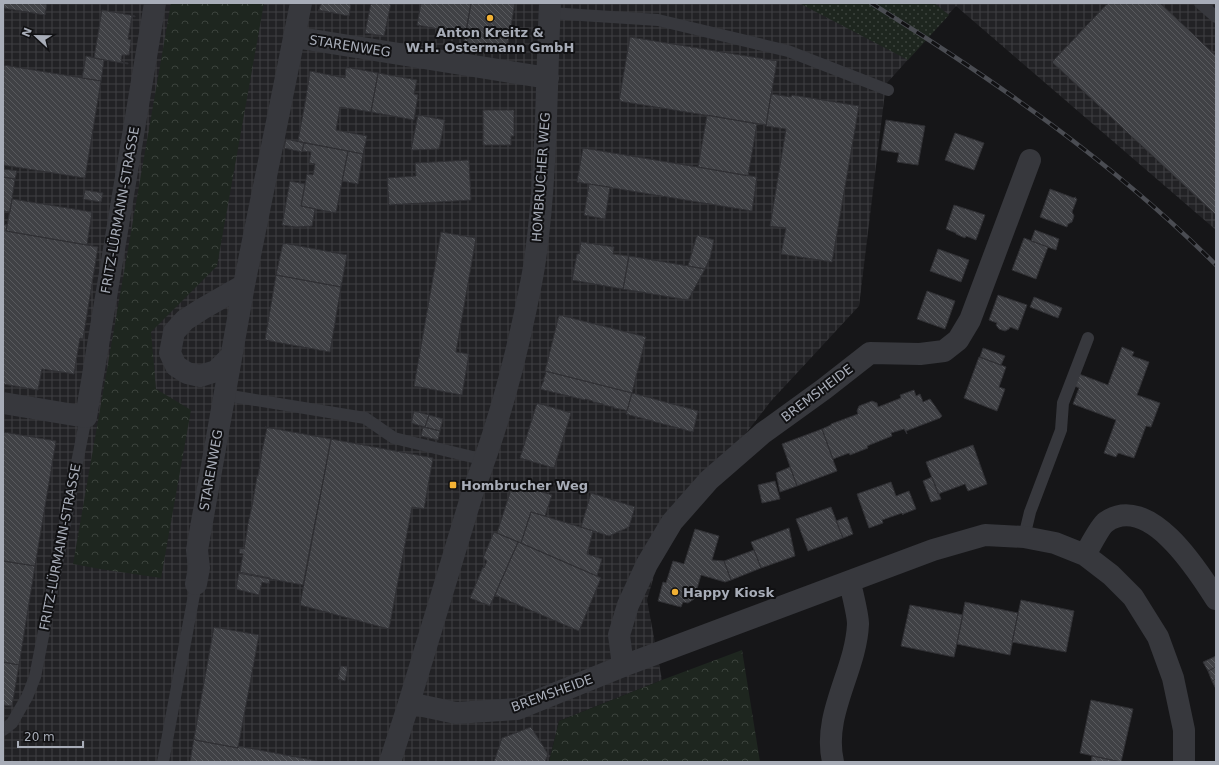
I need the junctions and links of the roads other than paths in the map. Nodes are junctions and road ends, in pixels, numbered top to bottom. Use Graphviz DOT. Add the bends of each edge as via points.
graph roads {
  1 [pos="155,3"];
  2 [pos="300,3"];
  3 [pos="1200,3"];
  4 [pos="550,8"];
  5 [pos="1216,17"];
  6 [pos="294,37"];
  7 [pos="548,78"];
  8 [pos="888,90"];
  9 [pos="1030,160"];
  10 [pos="244,285"];
  11 [pos="1088,338"];
  12 [pos="231,356"];
  13 [pos="225,395"];
  14 [pos="3,403"];
  15 [pos="86,417"];
  16 [pos="485,460"];
  17 [pos="1024,537"];
  18 [pos="1085,555"];
  19 [pos="850,582"];
  20 [pos="196,584"];
  21 [pos="1216,599"];
  22 [pos="623,666"];
  23 [pos="409,703"];
  24 [pos="3,730"];
  25 [pos="163,762"];
  26 [pos="390,762"];
  27 [pos="833,762"];
  28 [pos="1184,762"];
  1 -- 15 [label="street, FRITZ-LÜRMANN-STRASSE"];
  2 -- 6 [label="street, STARENWEG"];
  3 -- 5 [label="lane"];
  4 -- 7 [label="street, HOMBRUCHER WEG"];
  4 -- 8 [label="lane" via="658,20 788,51"];
  6 -- 7 [label="street, STARENWEG"];
  6 -- 10 [label="street, STARENWEG"];
  7 -- 16 [label="street, HOMBRUCHER WEG" via="542,200 535,261 512,370"];
  9 -- 22 [label="street, BREMSHEIDE" via="970,320 958,340 944,351 920,354 870,353 763,433 709,480 672,522 646,564 628,605 619,635"];
  10 -- 12 [label="street, STARENWEG"];
  10 -- 12 [label="street" via="185,320 174,332 170,352 176,366 187,373 200,376 216,371"];
  11 -- 17 [label="lane" via="1063,403 1060,430 1030,512"];
  12 -- 13 [label="street, STARENWEG"];
  13 -- 16 [label="lane" via="365,418 394,438"];
  13 -- 20 [label="street, STARENWEG" via="197,550 199,568"];
  14 -- 15 [label="street"];
  15 -- 24 [label="lane, FRITZ-LÜRMANN-STRASSE" via="35,677 12,723"];
  16 -- 23 [label="street, HOMBRUCHER WEG" via="473,491"];
  17 -- 18 [label="street, BREMSHEIDE" via="1055,543"];
  17 -- 19 [label="street, BREMSHEIDE" via="985,535 933,550"];
  18 -- 21 [label="street" via="1104,523 1117,516 1129,515 1149,521 1167,534 1202,577"];
  18 -- 28 [label="street, BREMSHEIDE" via="1111,575 1133,597 1158,637 1173,678 1184,730"];
  19 -- 22 [label="street, BREMSHEIDE"];
  19 -- 27 [label="street" via="858,623 854,647 836,705 832,734"];
  20 -- 25 [label="lane"];
  22 -- 23 [label="street, BREMSHEIDE" via="517,709 456,713"];
  23 -- 26 [label="street, HOMBRUCHER WEG"];
}
